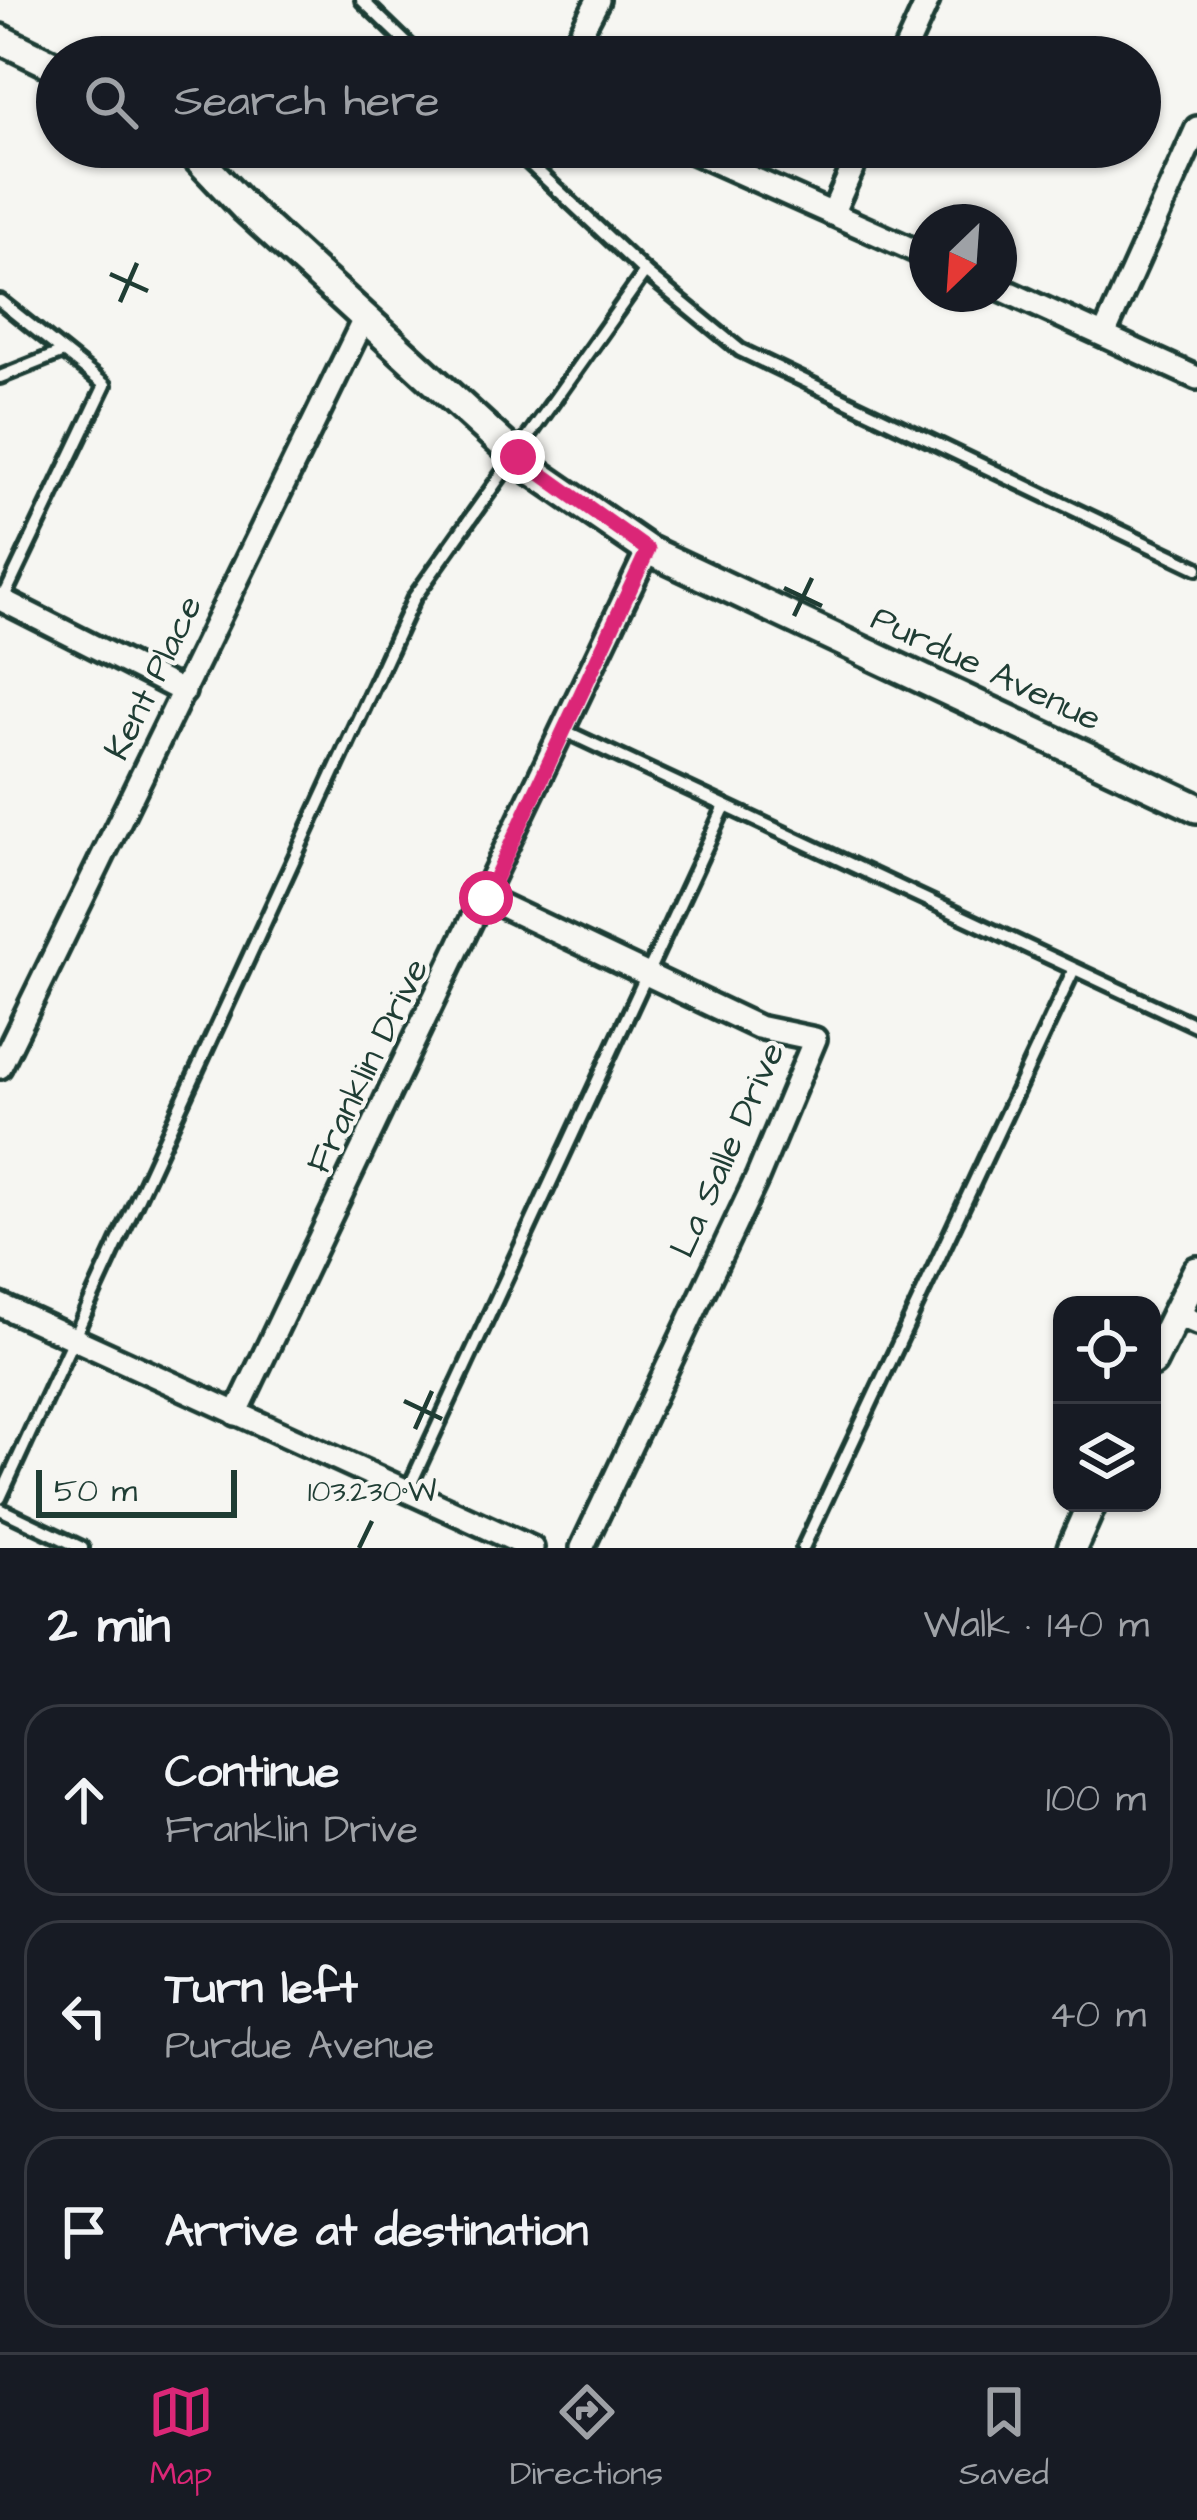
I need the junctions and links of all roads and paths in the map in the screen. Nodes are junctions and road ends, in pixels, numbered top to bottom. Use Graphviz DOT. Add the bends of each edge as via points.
graph roads {
  1 [pos="362,0"];
  2 [pos="598,0"];
  3 [pos="928,0"];
  4 [pos="399,36"];
  5 [pos="579,36"];
  6 [pos="912,36"];
  7 [pos="0,39"];
  8 [pos="36,57"];
  9 [pos="1197,128"];
  10 [pos="209,168"];
  11 [pos="534,168"];
  12 [pos="729,168"];
  13 [pos="853,168"];
  14 [pos="832,214"];
  15 [pos="909,248"];
  16 [pos="645,272"];
  17 [pos="1017,296"];
  18 [pos="0,301"];
  19 [pos="365,317"];
  20 [pos="1104,335"];
  21 [pos="63,352"];
  22 [pos="0,377"];
  23 [pos="1197,378"];
  24 [pos="518,457"];
  25 [pos="648,550"];
  26 [pos="1197,568"];
  27 [pos="1,601"];
  28 [pos="184,692"];
  29 [pos="565,731"];
  30 [pos="725,806"];
  31 [pos="1197,808"];
  32 [pos="486,898"];
  33 [pos="1074,969"];
  34 [pos="646,974"];
  35 [pos="1197,1026"];
  36 [pos="0,1067"];
  37 [pos="1197,1270"];
  38 [pos="0,1305"];
  39 [pos="1185,1318"];
  40 [pos="72,1334"];
  41 [pos="1161,1350"];
  42 [pos="236,1414"];
  43 [pos="407,1492"];
  44 [pos="0,1498"];
  45 [pos="0,1509"];
  46 [pos="1089,1512"];
  47 [pos="82,1548"];
  48 [pos="532,1548"];
  49 [pos="582,1548"];
  50 [pos="803,1548"];
  51 [pos="1072,1548"];
  1 -- 4 [label="lane"];
  2 -- 5 [label="street"];
  3 -- 6 [label="street"];
  7 -- 8 [label="street"];
  9 -- 20 [label="street"];
  10 -- 19 [label="street, Purdue Avenue"];
  11 -- 16 [label="lane"];
  12 -- 14 [label="street"];
  13 -- 14 [label="street"];
  14 -- 15 [label="street"];
  16 -- 24 [label="lane"];
  16 -- 26 [label="lane" via="740,350"];
  17 -- 20 [label="street"];
  18 -- 21 [label="lane"];
  19 -- 24 [label="street, Purdue Avenue"];
  19 -- 28 [label="street, Kent Place"];
  20 -- 23 [label="street"];
  21 -- 22 [label="lane"];
  21 -- 27 [label="lane" via="105,386"];
  24 -- 25 [label="street, Purdue Avenue"];
  24 -- 40 [label="lane" via="414,598"];
  25 -- 29 [label="street, Franklin Drive"];
  25 -- 31 [label="street, Purdue Avenue"];
  27 -- 28 [label="street"];
  28 -- 36 [label="street, Kent Place"];
  29 -- 30 [label="lane"];
  29 -- 32 [label="street, Franklin Drive"];
  30 -- 33 [label="lane"];
  30 -- 34 [label="lane"];
  32 -- 34 [label="street, La Salle Drive"];
  32 -- 42 [label="street, Franklin Drive"];
  33 -- 35 [label="lane"];
  33 -- 50 [label="lane"];
  34 -- 43 [label="lane"];
  34 -- 49 [label="street, La Salle Drive" via="758,1027 814,1039"];
  37 -- 39 [label="street"];
  38 -- 40 [label="street"];
  39 -- 41 [label="street"];
  40 -- 42 [label="street"];
  40 -- 44 [label="lane"];
  42 -- 43 [label="street"];
  43 -- 48 [label="street"];
  45 -- 47 [label="lane"];
  46 -- 51 [label="street"];
}
